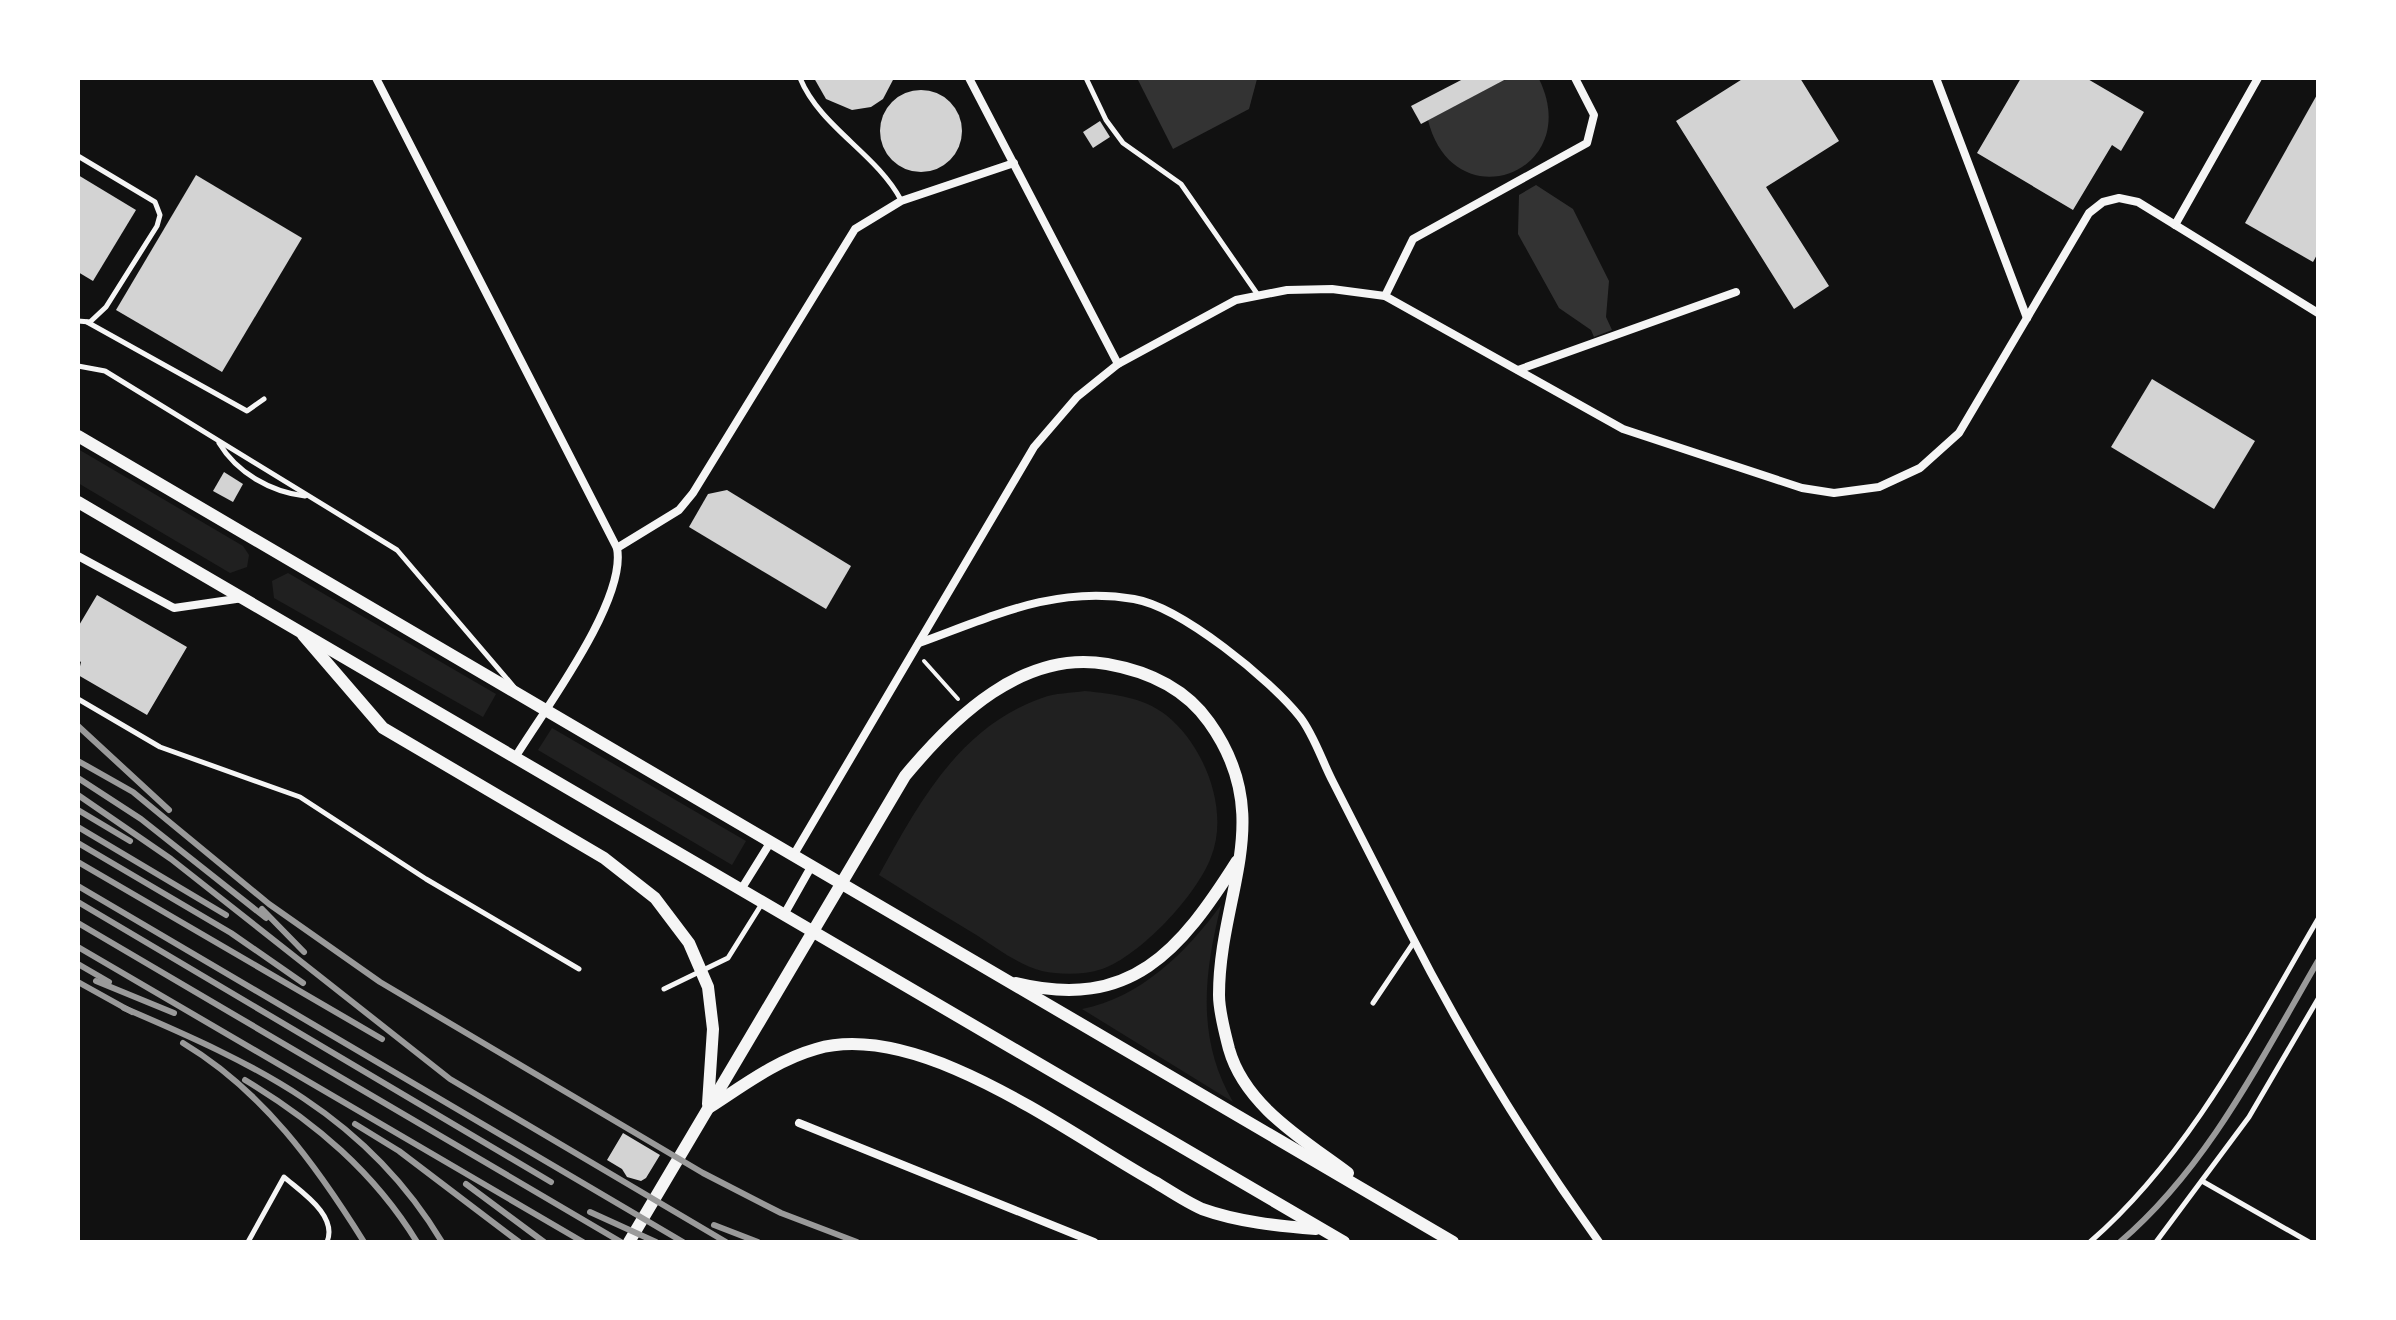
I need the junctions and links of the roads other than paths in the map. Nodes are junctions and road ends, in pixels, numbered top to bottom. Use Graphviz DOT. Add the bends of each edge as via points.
graph roads {
  1 [pos="376,78"];
  2 [pos="800,78"];
  3 [pos="969,78"];
  4 [pos="1086,78"];
  5 [pos="1575,78"];
  6 [pos="1936,78"];
  7 [pos="2258,78"];
  8 [pos="78,156"];
  9 [pos="1014,163"];
  10 [pos="901,201"];
  11 [pos="2175,225"];
  12 [pos="1736,292"];
  13 [pos="1258,296"];
  14 [pos="1385,296"];
  15 [pos="2318,313"];
  16 [pos="2027,318"];
  17 [pos="78,321"];
  18 [pos="86,322"];
  19 [pos="1118,364"];
  20 [pos="78,366"];
  21 [pos="1518,370"];
  22 [pos="264,399"];
  23 [pos="78,436"];
  24 [pos="218,440"];
  25 [pos="310,497"];
  26 [pos="78,502"];
  27 [pos="617,548"];
  28 [pos="78,556"];
  29 [pos="247,598"];
  30 [pos="295,626"];
  31 [pos="916,647"];
  32 [pos="522,696"];
  33 [pos="78,699"];
  34 [pos="544,710"];
  35 [pos="516,756"];
  36 [pos="770,843"];
  37 [pos="793,856"];
  38 [pos="1239,858"];
  39 [pos="811,867"];
  40 [pos="742,888"];
  41 [pos="764,901"];
  42 [pos="785,913"];
  43 [pos="2318,919"];
  44 [pos="1414,942"];
  45 [pos="579,969"];
  46 [pos="1001,980"];
  47 [pos="664,989"];
  48 [pos="2318,999"];
  49 [pos="1373,1003"];
  50 [pos="2309,1015"];
  51 [pos="2318,1020"];
  52 [pos="707,1109"];
  53 [pos="799,1123"];
  54 [pos="2202,1181"];
  55 [pos="1392,1206"];
  56 [pos="1322,1229"];
  57 [pos="248,1242"];
  58 [pos="327,1242"];
  59 [pos="629,1242"];
  60 [pos="1094,1242"];
  61 [pos="1344,1242"];
  62 [pos="1453,1242"];
  63 [pos="1599,1242"];
  64 [pos="2090,1242"];
  65 [pos="2156,1242"];
  66 [pos="2309,1242"];
  1 -- 27 [label="street"];
  2 -- 10 [label="lane" via="819,108 888,176"];
  3 -- 9 [label="street"];
  4 -- 13 [label="lane" via="1123,143 1181,184"];
  5 -- 14 [label="street" via="1594,115 1587,143 1413,239"];
  6 -- 16 [label="street"];
  7 -- 11 [label="street"];
  8 -- 18 [label="lane" via="155,202 160,215 106,307"];
  9 -- 10 [label="street"];
  9 -- 19 [label="street"];
  10 -- 27 [label="street" via="855,229 693,493 679,510"];
  11 -- 15 [label="street"];
  11 -- 16 [label="street" via="2138,202 2103,202 2076,231"];
  12 -- 21 [label="street"];
  13 -- 14 [label="street" via="1332,289"];
  13 -- 19 [label="street" via="1236,300"];
  14 -- 21 [label="street"];
  16 -- 21 [label="street" via="1975,410 1941,453 1900,478 1859,492 1802,488 1623,429"];
  17 -- 18 [label="lane"];
  18 -- 22 [label="lane" via="247,411"];
  19 -- 31 [label="street" via="1077,397 1034,447"];
  20 -- 24 [label="lane" via="105,371"];
  23 -- 32 [label="street"];
  24 -- 25 [label="lane"];
  24 -- 25 [label="lane" via="231,463 281,493"];
  25 -- 32 [label="lane" via="397,550"];
  26 -- 29 [label="street"];
  27 -- 34 [label="street" via="621,565 607,607"];
  28 -- 29 [label="street" via="174,608"];
  29 -- 30 [label="street"];
  30 -- 35 [label="street"];
  30 -- 52 [label="street" via="383,728 604,858 655,898 689,943 708,987 713,1029"];
  31 -- 37 [label="street"];
  31 -- 44 [label="street" via="1043,599 1137,599 1185,620 1247,666 1300,718"];
  32 -- 34 [label="street"];
  33 -- 45 [label="lane" via="160,747 300,797"];
  34 -- 35 [label="street"];
  34 -- 36 [label="street"];
  35 -- 40 [label="street"];
  36 -- 37 [label="street"];
  36 -- 40 [label="street"];
  37 -- 39 [label="street"];
  38 -- 46 [label="street" via="1177,940 1126,980 1075,993"];
  38 -- 52 [label="street" via="1244,806 1238,774 1223,741 1198,707 1171,687 1139,671 1102,663 1070,664 1002,687 968,710 905,776"];
  38 -- 55 [label="street" via="1219,998 1230,1052 1255,1097 1278,1120"];
  39 -- 42 [label="street"];
  39 -- 46 [label="street"];
  40 -- 41 [label="street"];
  41 -- 42 [label="street"];
  41 -- 47 [label="lane" via="728,958"];
  42 -- 56 [label="street"];
  43 -- 64 [label="lane" via="2221,1086 2128,1209"];
  44 -- 49 [label="lane"];
  44 -- 63 [label="street" via="1544,1163"];
  46 -- 55 [label="street"];
  48 -- 50 [label="lane"];
  50 -- 51 [label="lane"];
  50 -- 54 [label="lane" via="2249,1117"];
  52 -- 56 [label="street" via="782,1062 819,1048 857,1044 903,1049 951,1065 1202,1208"];
  52 -- 59 [label="street"];
  53 -- 60 [label="street"];
  54 -- 65 [label="lane"];
  54 -- 66 [label="lane"];
  55 -- 62 [label="street"];
  56 -- 61 [label="street"];
  57 -- 58 [label="lane" via="284,1177 329,1224"];
}
